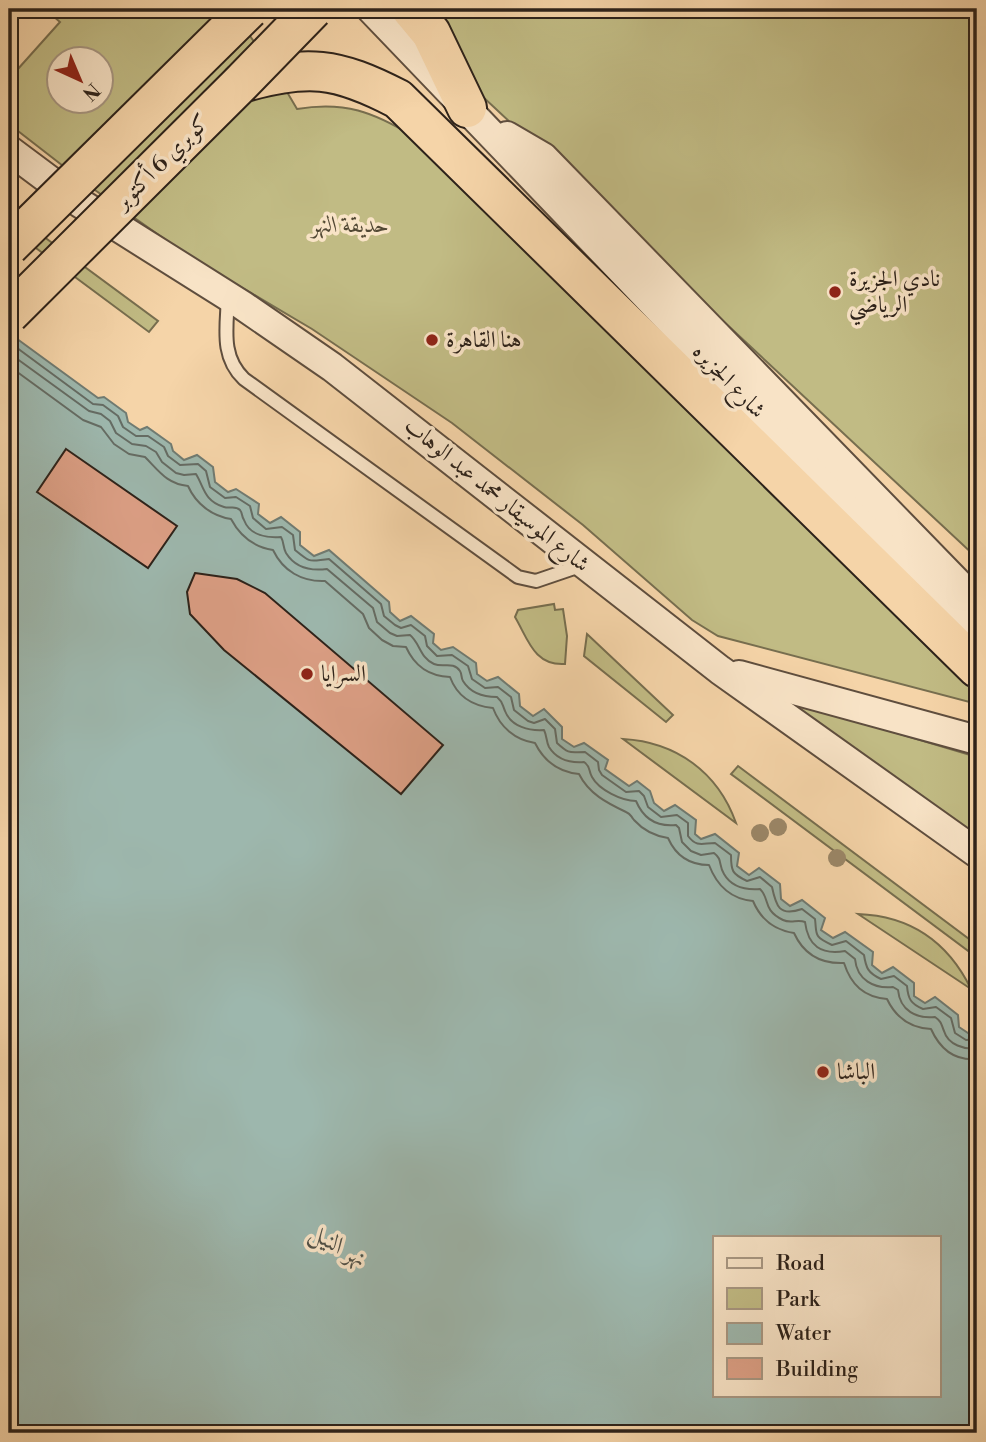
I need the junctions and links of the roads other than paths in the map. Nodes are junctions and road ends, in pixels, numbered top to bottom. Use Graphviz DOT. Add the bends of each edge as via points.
graph roads {
  1 [pos="313,9"];
  2 [pos="371,9"];
  3 [pos="411,9"];
  4 [pos="236,17"];
  5 [pos="241,83"];
  6 [pos="474,114"];
  7 [pos="9,150"];
  8 [pos="9,246"];
  9 [pos="228,296"];
  10 [pos="9,314"];
  11 [pos="583,565"];
  12 [pos="977,603"];
  13 [pos="977,641"];
  14 [pos="977,668"];
  15 [pos="720,670"];
  16 [pos="977,740"];
  17 [pos="977,853"];
  1 -- 5 [label="highway, كوبري 6 أكتوبر, bridge"];
  2 -- 6 [label="street, شارع الجزيره"];
  3 -- 6 [label="highway" via="431,33"];
  4 -- 8 [label="highway, كوبري 6 أكتوبر, bridge"];
  5 -- 10 [label="highway, كوبري 6 أكتوبر, bridge"];
  5 -- 14 [label="highway" via="281,72 322,71 362,80 398,99"];
  6 -- 12 [label="street, شارع الجزيره" via="542,157"];
  6 -- 13 [label="street, شارع الجزيره"];
  7 -- 9 [label="street, شارع الموسيقار محمد عبد الوهاب" via="80,204"];
  9 -- 11 [label="street, شارع الموسيقار محمد عبد الوهاب" via="376,399"];
  9 -- 11 [label="lane" via="227,354 244,379 518,577 536,581"];
  11 -- 15 [label="street, شارع الموسيقار محمد عبد الوهاب"];
  15 -- 16 [label="street"];
  15 -- 17 [label="street, شارع الموسيقار محمد عبد الوهاب"];
}
